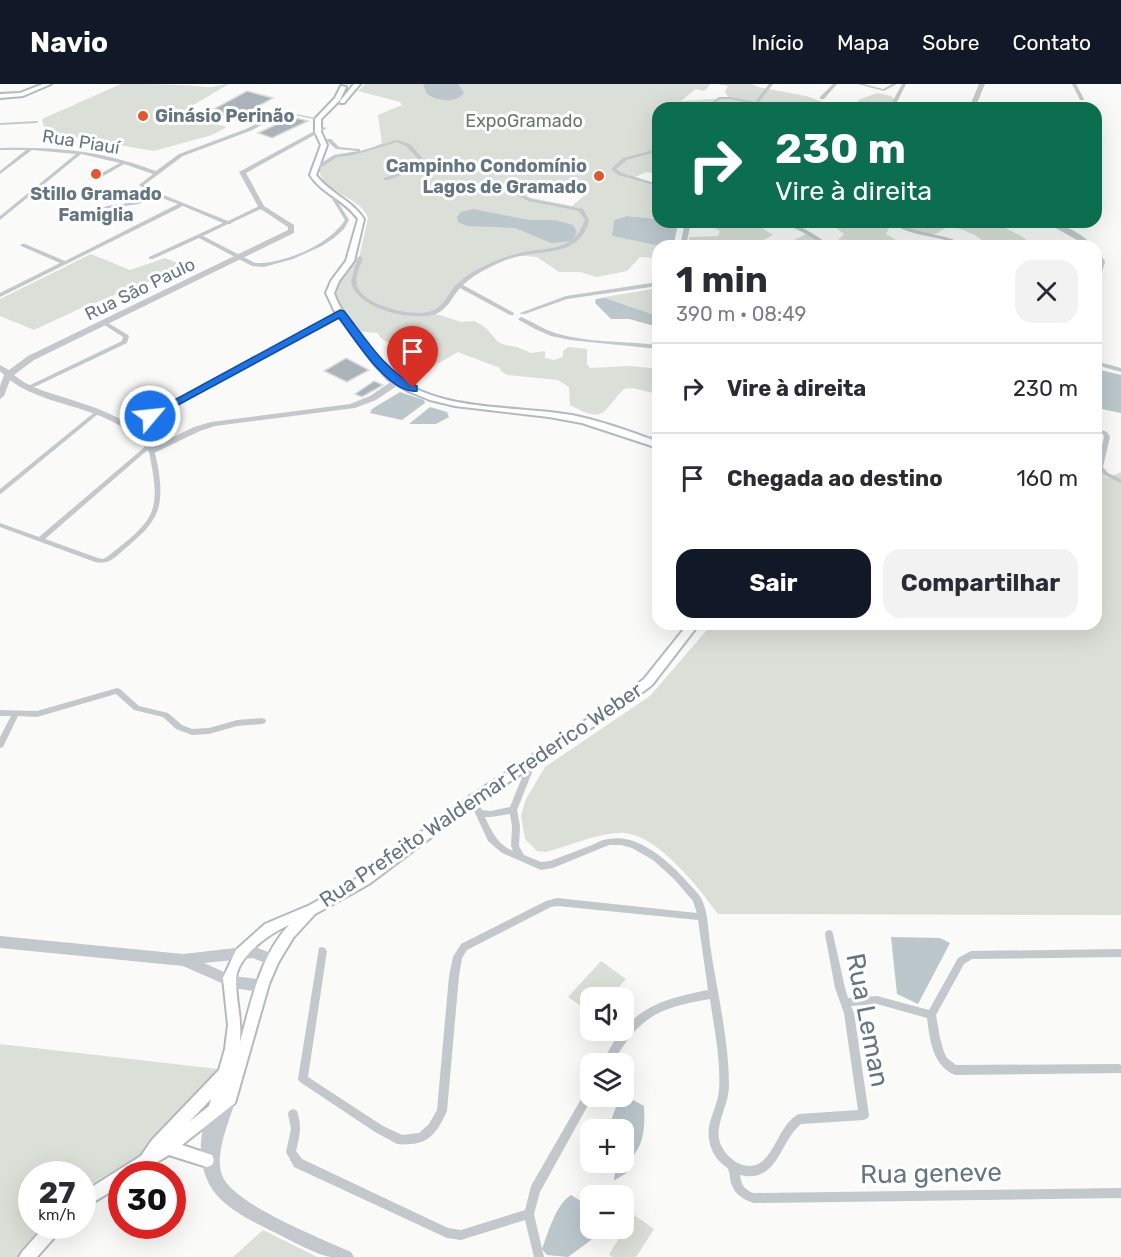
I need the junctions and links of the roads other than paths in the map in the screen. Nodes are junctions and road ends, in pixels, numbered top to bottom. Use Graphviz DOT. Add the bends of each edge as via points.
graph roads {
  1 [pos="48,84"];
  2 [pos="357,84"];
  3 [pos="771,84"];
  4 [pos="835,84"];
  5 [pos="859,84"];
  6 [pos="895,84"];
  7 [pos="904,84"];
  8 [pos="982,84"];
  9 [pos="1074,84"];
  10 [pos="339,85"];
  11 [pos="0,96"];
  12 [pos="822,98"];
  13 [pos="1082,99"];
  14 [pos="895,101"];
  15 [pos="714,102"];
  16 [pos="749,102"];
  17 [pos="757,102"];
  18 [pos="974,102"];
  19 [pos="36,122"];
  20 [pos="0,124"];
  21 [pos="321,125"];
  22 [pos="329,140"];
  23 [pos="33,148"];
  24 [pos="0,149"];
  25 [pos="368,150"];
  26 [pos="652,152"];
  27 [pos="81,153"];
  28 [pos="125,162"];
  29 [pos="320,166"];
  30 [pos="0,173"];
  31 [pos="156,173"];
  32 [pos="98,177"];
  33 [pos="386,179"];
  34 [pos="491,182"];
  35 [pos="652,183"];
  36 [pos="154,193"];
  37 [pos="337,196"];
  38 [pos="183,204"];
  39 [pos="261,207"];
  40 [pos="91,216"];
  41 [pos="0,219"];
  42 [pos="229,223"];
  43 [pos="798,228"];
  44 [pos="905,228"];
  45 [pos="1061,228"];
  46 [pos="200,237"];
  47 [pos="819,240"];
  48 [pos="945,240"];
  49 [pos="1082,240"];
  50 [pos="23,244"];
  51 [pos="239,257"];
  52 [pos="151,258"];
  53 [pos="356,262"];
  54 [pos="64,263"];
  55 [pos="652,282"];
  56 [pos="459,285"];
  57 [pos="0,295"];
  58 [pos="340,314"];
  59 [pos="522,316"];
  60 [pos="105,323"];
  61 [pos="652,346"];
  62 [pos="1102,365"];
  63 [pos="0,367"];
  64 [pos="1121,370"];
  65 [pos="9,374"];
  66 [pos="398,381"];
  67 [pos="28,388"];
  68 [pos="0,396"];
  69 [pos="96,413"];
  70 [pos="129,427"];
  71 [pos="1102,432"];
  72 [pos="652,438"];
  73 [pos="642,439"];
  74 [pos="652,443"];
  75 [pos="150,449"];
  76 [pos="1102,458"];
  77 [pos="1102,471"];
  78 [pos="1121,481"];
  79 [pos="0,492"];
  80 [pos="0,525"];
  81 [pos="40,539"];
  82 [pos="689,630"];
  83 [pos="0,713"];
  84 [pos="15,715"];
  85 [pos="262,721"];
  86 [pos="0,746"];
  87 [pos="533,760"];
  88 [pos="473,800"];
  89 [pos="513,810"];
  90 [pos="479,813"];
  91 [pos="521,858"];
  92 [pos="314,909"];
  93 [pos="702,917"];
  94 [pos="829,934"];
  95 [pos="0,942"];
  96 [pos="321,951"];
  97 [pos="1121,953"];
  98 [pos="240,954"];
  99 [pos="183,960"];
  100 [pos="273,960"];
  101 [pos="229,978"];
  102 [pos="262,984"];
  103 [pos="712,994"];
  104 [pos="846,1002"];
  105 [pos="931,1015"];
  106 [pos="612,1053"];
  107 [pos="1119,1069"];
  108 [pos="231,1074"];
  109 [pos="230,1098"];
  110 [pos="581,1107"];
  111 [pos="215,1111"];
  112 [pos="293,1114"];
  113 [pos="168,1148"];
  114 [pos="144,1161"];
  115 [pos="211,1166"];
  116 [pos="734,1167"];
  117 [pos="1121,1193"];
  118 [pos="529,1214"];
  119 [pos="43,1239"];
  120 [pos="27,1257"];
  121 [pos="346,1257"];
  122 [pos="539,1257"];
  1 -- 11 [label="main road" via="21,95"];
  2 -- 10 [label="main road"];
  2 -- 21 [label="main road"];
  3 -- 17 [label="street"];
  4 -- 12 [label="street"];
  5 -- 6 [label="street" via="881,90"];
  7 -- 14 [label="street"];
  8 -- 18 [label="street"];
  9 -- 13 [label="street"];
  10 -- 21 [label="main road" via="342,94"];
  15 -- 16 [label="street" via="719,98"];
  19 -- 20 [label="street"];
  21 -- 22 [label="main road"];
  21 -- 31 [label="street" via="287,112 181,155"];
  21 -- 37 [label="main road" via="324,145 313,175"];
  21 -- 39 [label="street" via="243,170 241,174"];
  22 -- 25 [label="street" via="338,148"];
  22 -- 29 [label="main road" via="330,148"];
  23 -- 24 [label="street, Rua Piauí"];
  23 -- 27 [label="street, Rua Piauí"];
  23 -- 30 [label="street"];
  25 -- 29 [label="street" via="336,156"];
  25 -- 33 [label="street" via="390,141 404,142 424,163 419,169"];
  26 -- 35 [label="street" via="625,159 613,169"];
  27 -- 28 [label="street, Rua Piauí"];
  27 -- 41 [label="street"];
  28 -- 31 [label="street, Rua Piauí"];
  28 -- 32 [label="street"];
  29 -- 37 [label="main road" via="322,178"];
  31 -- 36 [label="street" via="141,186"];
  34 -- 56 [label="street" via="531,200 578,208 586,216 585,226 579,240 569,245 507,258"];
  36 -- 38 [label="street"];
  36 -- 40 [label="street" via="137,203 109,207"];
  37 -- 51 [label="street" via="347,220 326,241 264,266"];
  37 -- 53 [label="main road" via="361,219"];
  38 -- 42 [label="street"];
  38 -- 54 [label="street"];
  39 -- 42 [label="street"];
  39 -- 51 [label="street, Rua São Paulo" via="292,226 287,233"];
  42 -- 46 [label="street"];
  43 -- 47 [label="street"];
  44 -- 48 [label="street"];
  45 -- 49 [label="street"];
  46 -- 51 [label="street"];
  46 -- 52 [label="street"];
  50 -- 54 [label="street"];
  51 -- 60 [label="street, Rua São Paulo"];
  53 -- 56 [label="street" via="354,286 362,298 409,314 424,315 441,309"];
  53 -- 58 [label="main road" via="338,277 330,293"];
  54 -- 57 [label="street"];
  55 -- 59 [label="street" via="566,298"];
  56 -- 59 [label="street" via="514,318"];
  58 -- 66 [label="main road"];
  58 -- 70 [label="street"];
  59 -- 61 [label="street" via="547,334"];
  60 -- 65 [label="street, Rua São Paulo" via="31,358"];
  60 -- 67 [label="street" via="126,336 125,342"];
  62 -- 64 [label="street"];
  63 -- 65 [label="street"];
  65 -- 67 [label="street"];
  65 -- 68 [label="street"];
  66 -- 73 [label="main road" via="465,406 571,418"];
  66 -- 75 [label="street" via="363,403 214,424"];
  67 -- 69 [label="street"];
  69 -- 70 [label="street"];
  69 -- 79 [label="street"];
  70 -- 75 [label="street"];
  71 -- 76 [label="street" via="1107,437"];
  72 -- 73 [label="street"];
  73 -- 74 [label="main road"];
  75 -- 81 [label="street"];
  75 -- 81 [label="street" via="159,497 148,525 103,561"];
  77 -- 78 [label="street"];
  80 -- 81 [label="street"];
  82 -- 87 [label="main road, Rua Prefeito Waldemar Frederico Weber" via="648,682"];
  83 -- 84 [label="street"];
  84 -- 85 [label="street" via="50,712 117,691 137,708 165,716 192,732"];
  84 -- 86 [label="street"];
  87 -- 88 [label="main road, Rua Prefeito Waldemar Frederico Weber"];
  87 -- 89 [label="street"];
  88 -- 90 [label="street"];
  88 -- 92 [label="main road, Rua Prefeito Waldemar Frederico Weber" via="365,879"];
  89 -- 90 [label="street"];
  89 -- 91 [label="street" via="515,846"];
  90 -- 91 [label="street" via="491,839"];
  91 -- 93 [label="street" via="541,866 550,865 609,842 634,845 656,857 689,888"];
  92 -- 98 [label="main road" via="269,928"];
  92 -- 100 [label="main road" via="289,934"];
  93 -- 96 [label="street" via="549,903 464,947 455,968 441,1111 421,1138 401,1140 303,1079"];
  93 -- 103 [label="street"];
  94 -- 104 [label="street, Rua Leman"];
  95 -- 99 [label="street"];
  97 -- 105 [label="street" via="971,955 961,961"];
  98 -- 99 [label="street"];
  98 -- 100 [label="street" via="261,953"];
  98 -- 101 [label="main road"];
  99 -- 101 [label="street"];
  100 -- 102 [label="main road"];
  101 -- 102 [label="street" via="248,986"];
  101 -- 108 [label="main road" via="235,1025"];
  102 -- 108 [label="main road"];
  103 -- 106 [label="street" via="657,1007 631,1025"];
  103 -- 116 [label="street" via="724,1086 713,1139 721,1155"];
  104 -- 105 [label="street" via="877,1000"];
  104 -- 116 [label="street, Rua Leman" via="865,1113 799,1119 768,1166 748,1171"];
  105 -- 107 [label="street" via="942,1060 954,1070"];
  108 -- 109 [label="main road"];
  108 -- 111 [label="main road"];
  108 -- 114 [label="main road"];
  109 -- 111 [label="main road"];
  109 -- 115 [label="street"];
  110 -- 118 [label="street" via="544,1171"];
  111 -- 113 [label="main road"];
  111 -- 115 [label="street"];
  112 -- 118 [label="street" via="296,1129 291,1152 298,1163 447,1233 461,1235"];
  113 -- 114 [label="main road"];
  113 -- 115 [label="main road"];
  115 -- 121 [label="street" via="222,1192 239,1205"];
  116 -- 117 [label="street, Rua geneve" via="735,1183 743,1194 753,1198"];
  118 -- 122 [label="street"];
  119 -- 120 [label="main road"];
}
